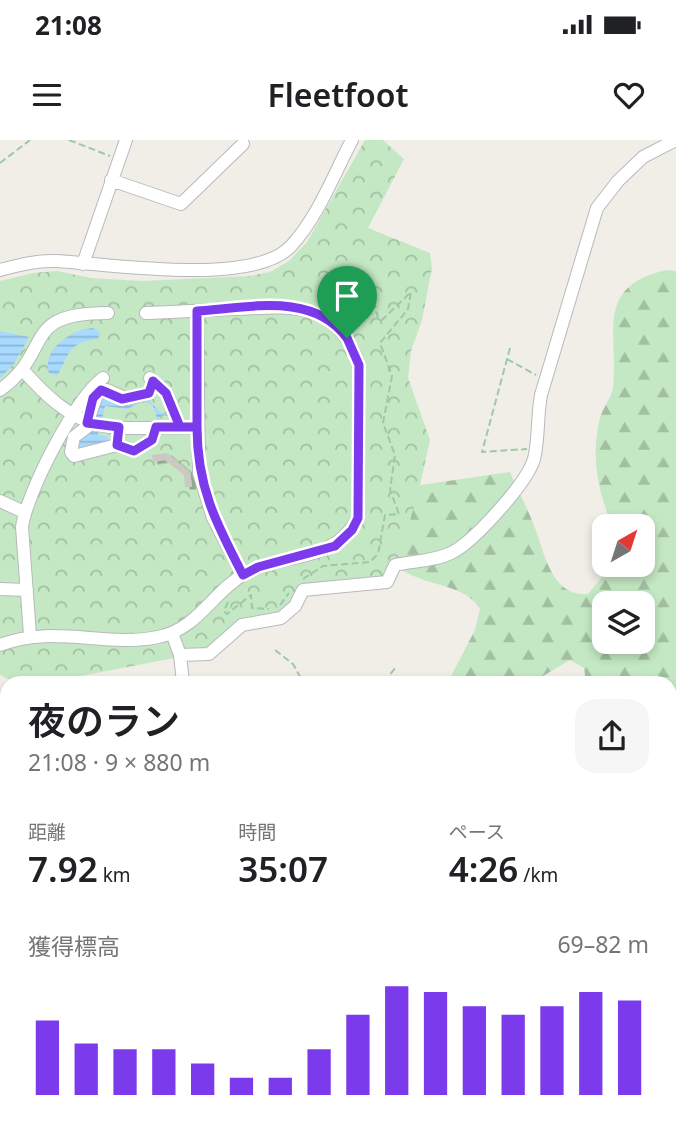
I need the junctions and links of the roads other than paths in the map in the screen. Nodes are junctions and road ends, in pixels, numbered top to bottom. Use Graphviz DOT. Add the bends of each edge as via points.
graph roads {
  1 [pos="126,140"];
  2 [pos="352,140"];
  3 [pos="676,140"];
  4 [pos="241,141"];
  5 [pos="111,180"];
  6 [pos="83,264"];
  7 [pos="0,270"];
  8 [pos="197,311"];
  9 [pos="108,313"];
  10 [pos="146,313"];
  11 [pos="22,369"];
  12 [pos="103,378"];
  13 [pos="0,390"];
  14 [pos="73,417"];
  15 [pos="89,423"];
  16 [pos="119,427"];
  17 [pos="156,427"];
  18 [pos="180,427"];
  19 [pos="197,427"];
  20 [pos="117,445"];
  21 [pos="0,501"];
  22 [pos="24,512"];
  23 [pos="243,575"];
  24 [pos="0,589"];
  25 [pos="27,590"];
  26 [pos="172,633"];
  27 [pos="30,635"];
  28 [pos="0,645"];
  29 [pos="180,655"];
  30 [pos="182,676"];
  1 -- 5 [label="street"];
  2 -- 6 [label="street" via="300,234 280,256 244,266 153,270"];
  3 -- 29 [label="street" via="643,157 597,208 536,418 531,467 515,493 451,553 395,565 387,582 303,590 295,606 281,618 242,625 209,654"];
  4 -- 5 [label="street" via="181,204"];
  5 -- 6 [label="street"];
  6 -- 7 [label="street" via="34,262"];
  8 -- 10 [label="street"];
  8 -- 19 [label="street"];
  8 -- 23 [label="street" via="300,307 323,315 347,338 359,365 358,518 352,530 335,546"];
  9 -- 11 [label="street" via="71,314 55,321 40,336"];
  11 -- 13 [label="street"];
  11 -- 14 [label="street" via="51,402"];
  12 -- 14 [label="street" via="85,394"];
  14 -- 15 [label="street"];
  14 -- 22 [label="street"];
  15 -- 16 [label="street"];
  15 -- 18 [label="street" via="93,398 101,390 127,400 149,393 151,379 166,393"];
  15 -- 20 [label="street" via="74,437 74,456"];
  16 -- 17 [label="street"];
  16 -- 20 [label="street"];
  17 -- 18 [label="street"];
  17 -- 20 [label="street" via="155,437 137,450"];
  18 -- 19 [label="street"];
  19 -- 23 [label="street" via="205,497"];
  21 -- 22 [label="street"];
  22 -- 25 [label="street"];
  23 -- 26 [label="street" via="198,617"];
  24 -- 25 [label="street"];
  25 -- 27 [label="street"];
  26 -- 27 [label="street" via="145,638"];
  26 -- 29 [label="street"];
  27 -- 28 [label="street"];
  29 -- 30 [label="street"];
}
